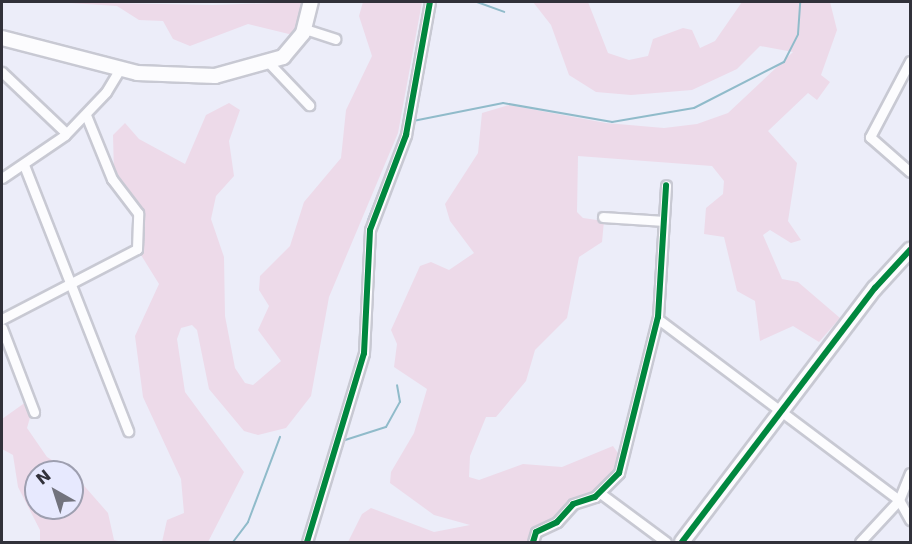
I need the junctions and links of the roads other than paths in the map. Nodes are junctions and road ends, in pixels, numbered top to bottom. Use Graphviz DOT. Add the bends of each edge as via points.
graph roads {
  1 [pos="311,2"];
  2 [pos="430,2"];
  3 [pos="305,29"];
  4 [pos="2,38"];
  5 [pos="335,39"];
  6 [pos="910,61"];
  7 [pos="270,64"];
  8 [pos="120,69"];
  9 [pos="2,72"];
  10 [pos="309,105"];
  11 [pos="86,115"];
  12 [pos="66,133"];
  13 [pos="24,165"];
  14 [pos="910,172"];
  15 [pos="2,178"];
  16 [pos="666,185"];
  17 [pos="603,217"];
  18 [pos="664,220"];
  19 [pos="910,250"];
  20 [pos="71,284"];
  21 [pos="2,319"];
  22 [pos="658,319"];
  23 [pos="2,328"];
  24 [pos="782,411"];
  25 [pos="34,412"];
  26 [pos="128,431"];
  27 [pos="910,473"];
  28 [pos="600,493"];
  29 [pos="899,500"];
  30 [pos="910,520"];
  31 [pos="307,543"];
  32 [pos="533,543"];
  33 [pos="666,543"];
  34 [pos="682,543"];
  35 [pos="860,543"];
  1 -- 3 [label="street"];
  2 -- 31 [label="street" via="406,135 370,230 364,353"];
  3 -- 5 [label="street"];
  3 -- 7 [label="street" via="289,52"];
  4 -- 8 [label="street"];
  6 -- 14 [label="street" via="870,137"];
  7 -- 8 [label="street" via="201,76"];
  7 -- 10 [label="street"];
  8 -- 11 [label="street"];
  9 -- 12 [label="street"];
  11 -- 12 [label="street"];
  11 -- 20 [label="street" via="112,179 134,206 141,230 133,253"];
  12 -- 13 [label="street"];
  13 -- 15 [label="street"];
  13 -- 20 [label="street"];
  16 -- 18 [label="street"];
  17 -- 18 [label="street"];
  18 -- 22 [label="street"];
  19 -- 24 [label="street" via="880,281"];
  20 -- 21 [label="street"];
  20 -- 26 [label="street"];
  22 -- 24 [label="street"];
  22 -- 28 [label="street" via="619,473"];
  23 -- 25 [label="street"];
  24 -- 29 [label="street"];
  24 -- 34 [label="street"];
  27 -- 29 [label="street"];
  28 -- 32 [label="street" via="573,504 557,522 536,532"];
  28 -- 33 [label="street"];
  29 -- 30 [label="street"];
  29 -- 35 [label="street"];
}
